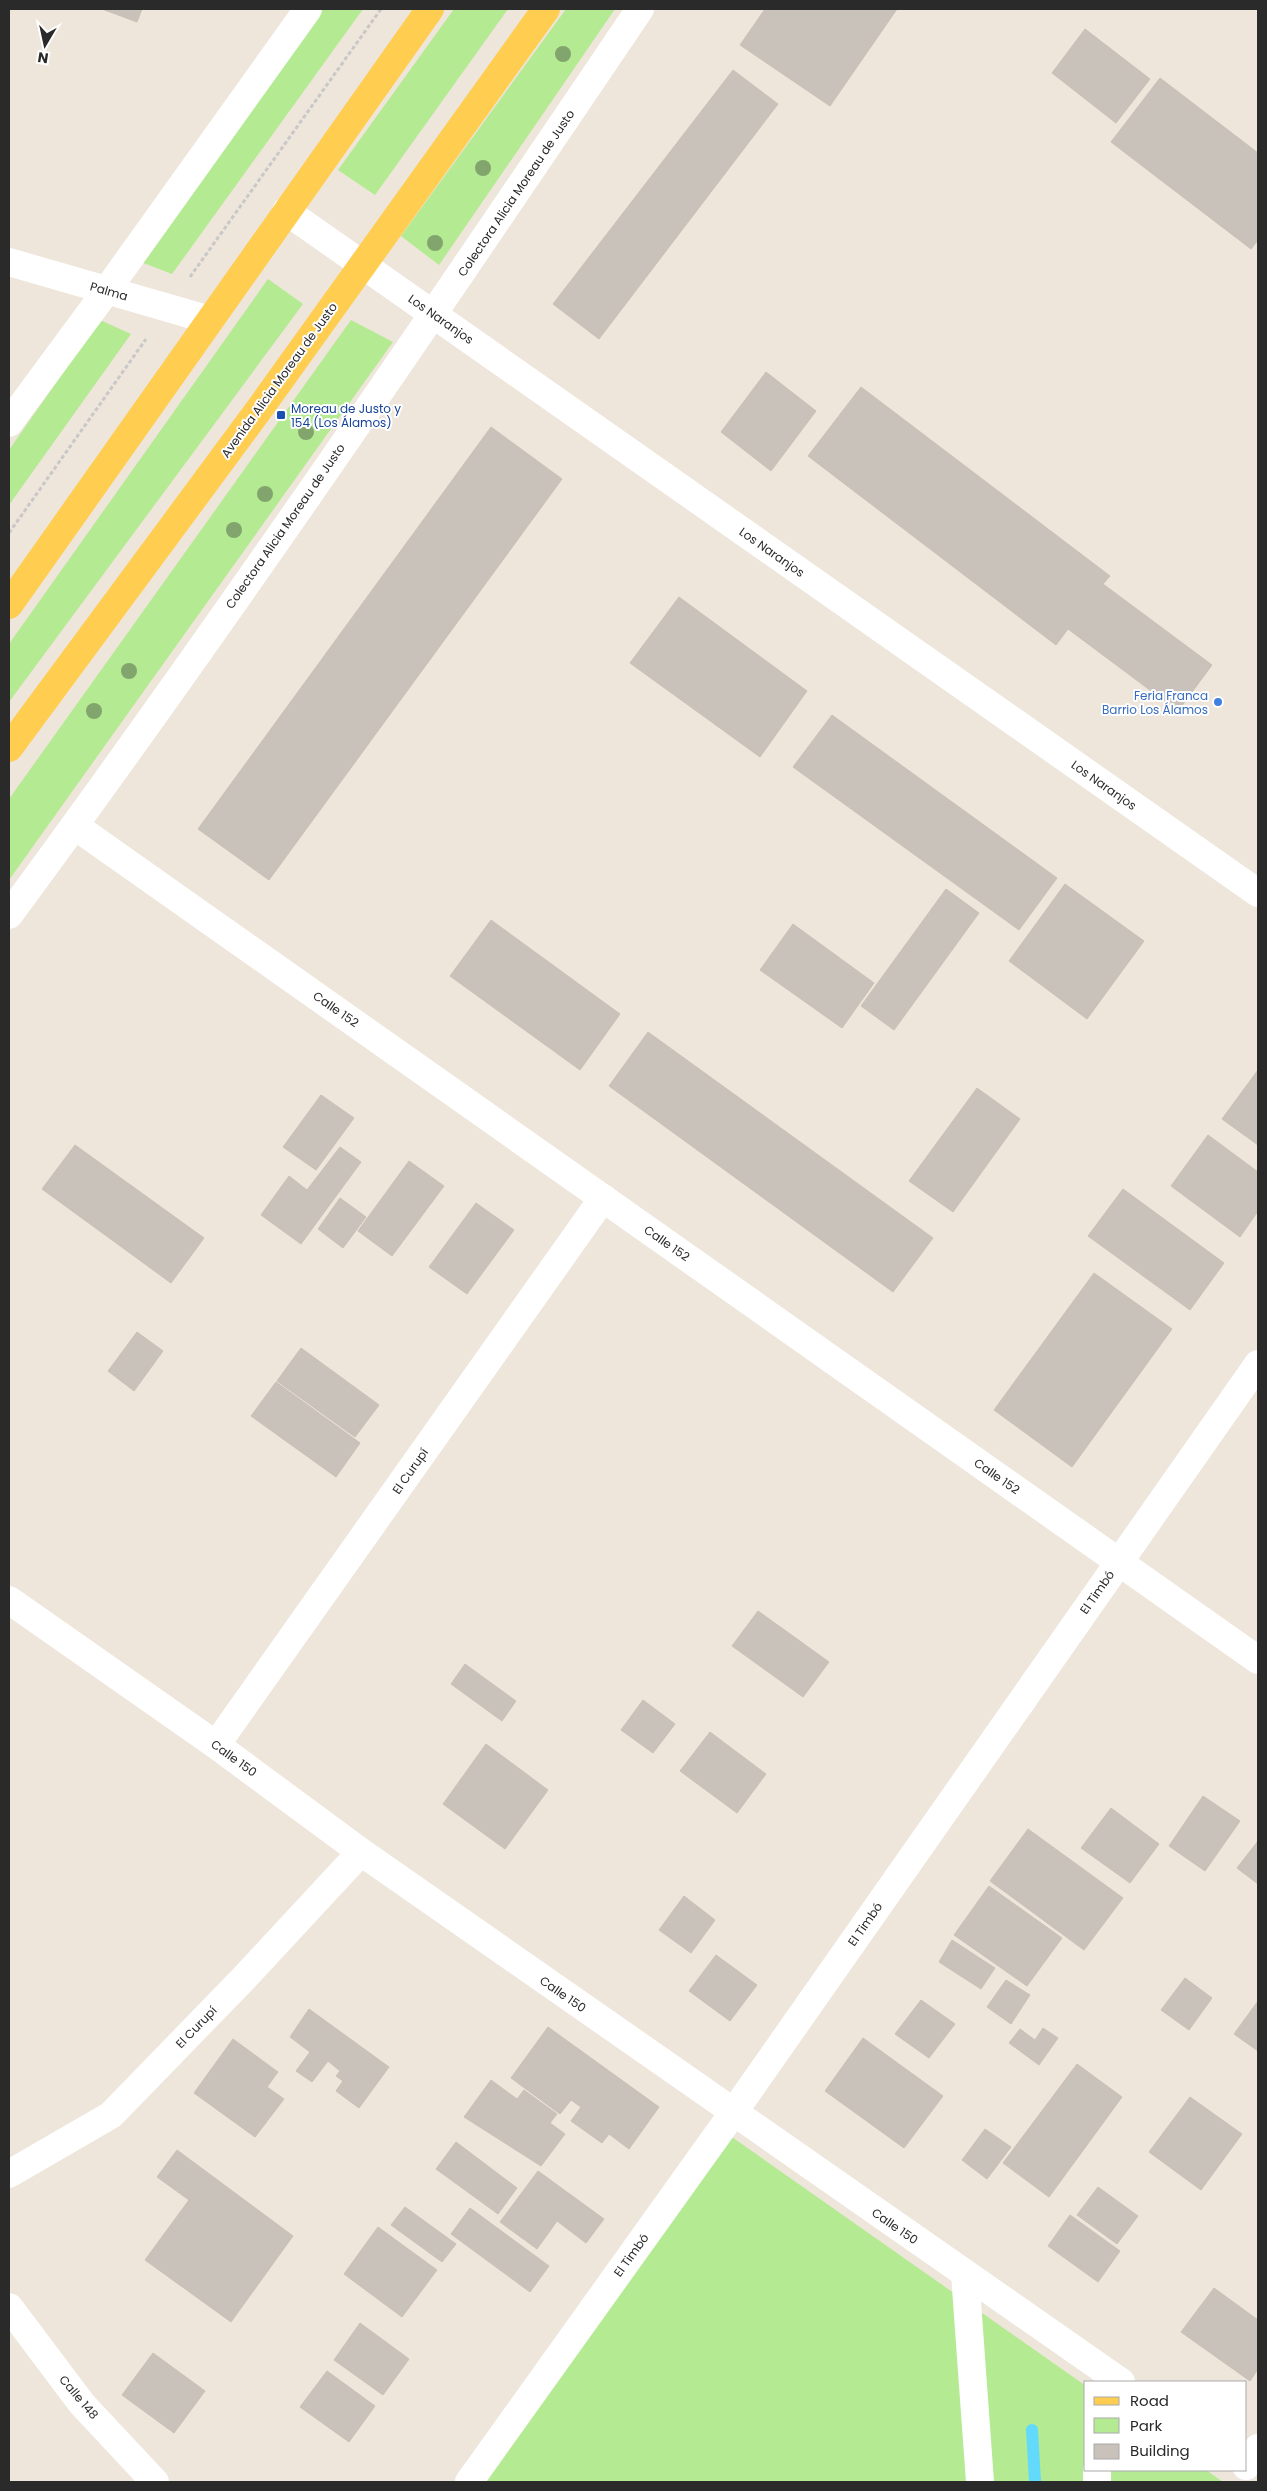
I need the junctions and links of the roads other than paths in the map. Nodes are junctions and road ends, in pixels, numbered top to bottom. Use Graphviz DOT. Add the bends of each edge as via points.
graph roads {
  1 [pos="308,9"];
  2 [pos="430,9"];
  3 [pos="546,9"];
  4 [pos="640,9"];
  5 [pos="286,211"];
  6 [pos="9,262"];
  7 [pos="363,264"];
  8 [pos="106,290"];
  9 [pos="434,315"];
  10 [pos="210,320"];
  11 [pos="9,423"];
  12 [pos="9,606"];
  13 [pos="9,748"];
  14 [pos="75,826"];
  15 [pos="1258,893"];
  16 [pos="9,915"];
  17 [pos="603,1198"];
  18 [pos="1258,1364"];
  19 [pos="1118,1562"];
  20 [pos="9,1600"];
  21 [pos="1258,1660"];
  22 [pos="216,1745"];
  23 [pos="361,1852"];
  24 [pos="732,2113"];
  25 [pos="9,2174"];
  26 [pos="965,2274"];
  27 [pos="9,2307"];
  28 [pos="1092,2372"];
  29 [pos="1118,2381"];
  30 [pos="1258,2448"];
  31 [pos="1247,2465"];
  32 [pos="1247,2468"];
  33 [pos="1258,2478"];
  34 [pos="155,2482"];
  35 [pos="469,2482"];
  36 [pos="980,2482"];
  1 -- 8 [label="street"];
  2 -- 5 [label="main road"];
  3 -- 7 [label="main road, Avenida Alicia Moreau de Justo"];
  4 -- 9 [label="street, Colectora Alicia Moreau de Justo"];
  5 -- 7 [label="street, Los Naranjos"];
  5 -- 10 [label="main road"];
  6 -- 8 [label="street, Palma"];
  7 -- 9 [label="street, Los Naranjos"];
  7 -- 13 [label="main road, Avenida Alicia Moreau de Justo"];
  8 -- 10 [label="street, Palma"];
  8 -- 11 [label="street"];
  9 -- 14 [label="street, Colectora Alicia Moreau de Justo"];
  9 -- 15 [label="street, Los Naranjos"];
  10 -- 12 [label="main road"];
  14 -- 16 [label="street, Colectora Alicia Moreau de Justo"];
  14 -- 17 [label="street, Calle 152"];
  17 -- 19 [label="street, Calle 152"];
  17 -- 22 [label="street, El Curupí"];
  18 -- 19 [label="street, El Timbó"];
  19 -- 21 [label="street, Calle 152"];
  19 -- 24 [label="street, El Timbó"];
  20 -- 22 [label="street, Calle 150"];
  22 -- 23 [label="street, Calle 150"];
  23 -- 24 [label="street, Calle 150"];
  23 -- 25 [label="street, El Curupí" via="111,2115"];
  24 -- 26 [label="street, Calle 150"];
  24 -- 35 [label="street, El Timbó"];
  26 -- 28 [label="street, Calle 150"];
  26 -- 36 [label="street"];
  27 -- 34 [label="street, Calle 148" via="82,2404"];
  28 -- 29 [label="street, Calle 150"];
  30 -- 31 [label="street"];
  32 -- 33 [label="street"];
}
